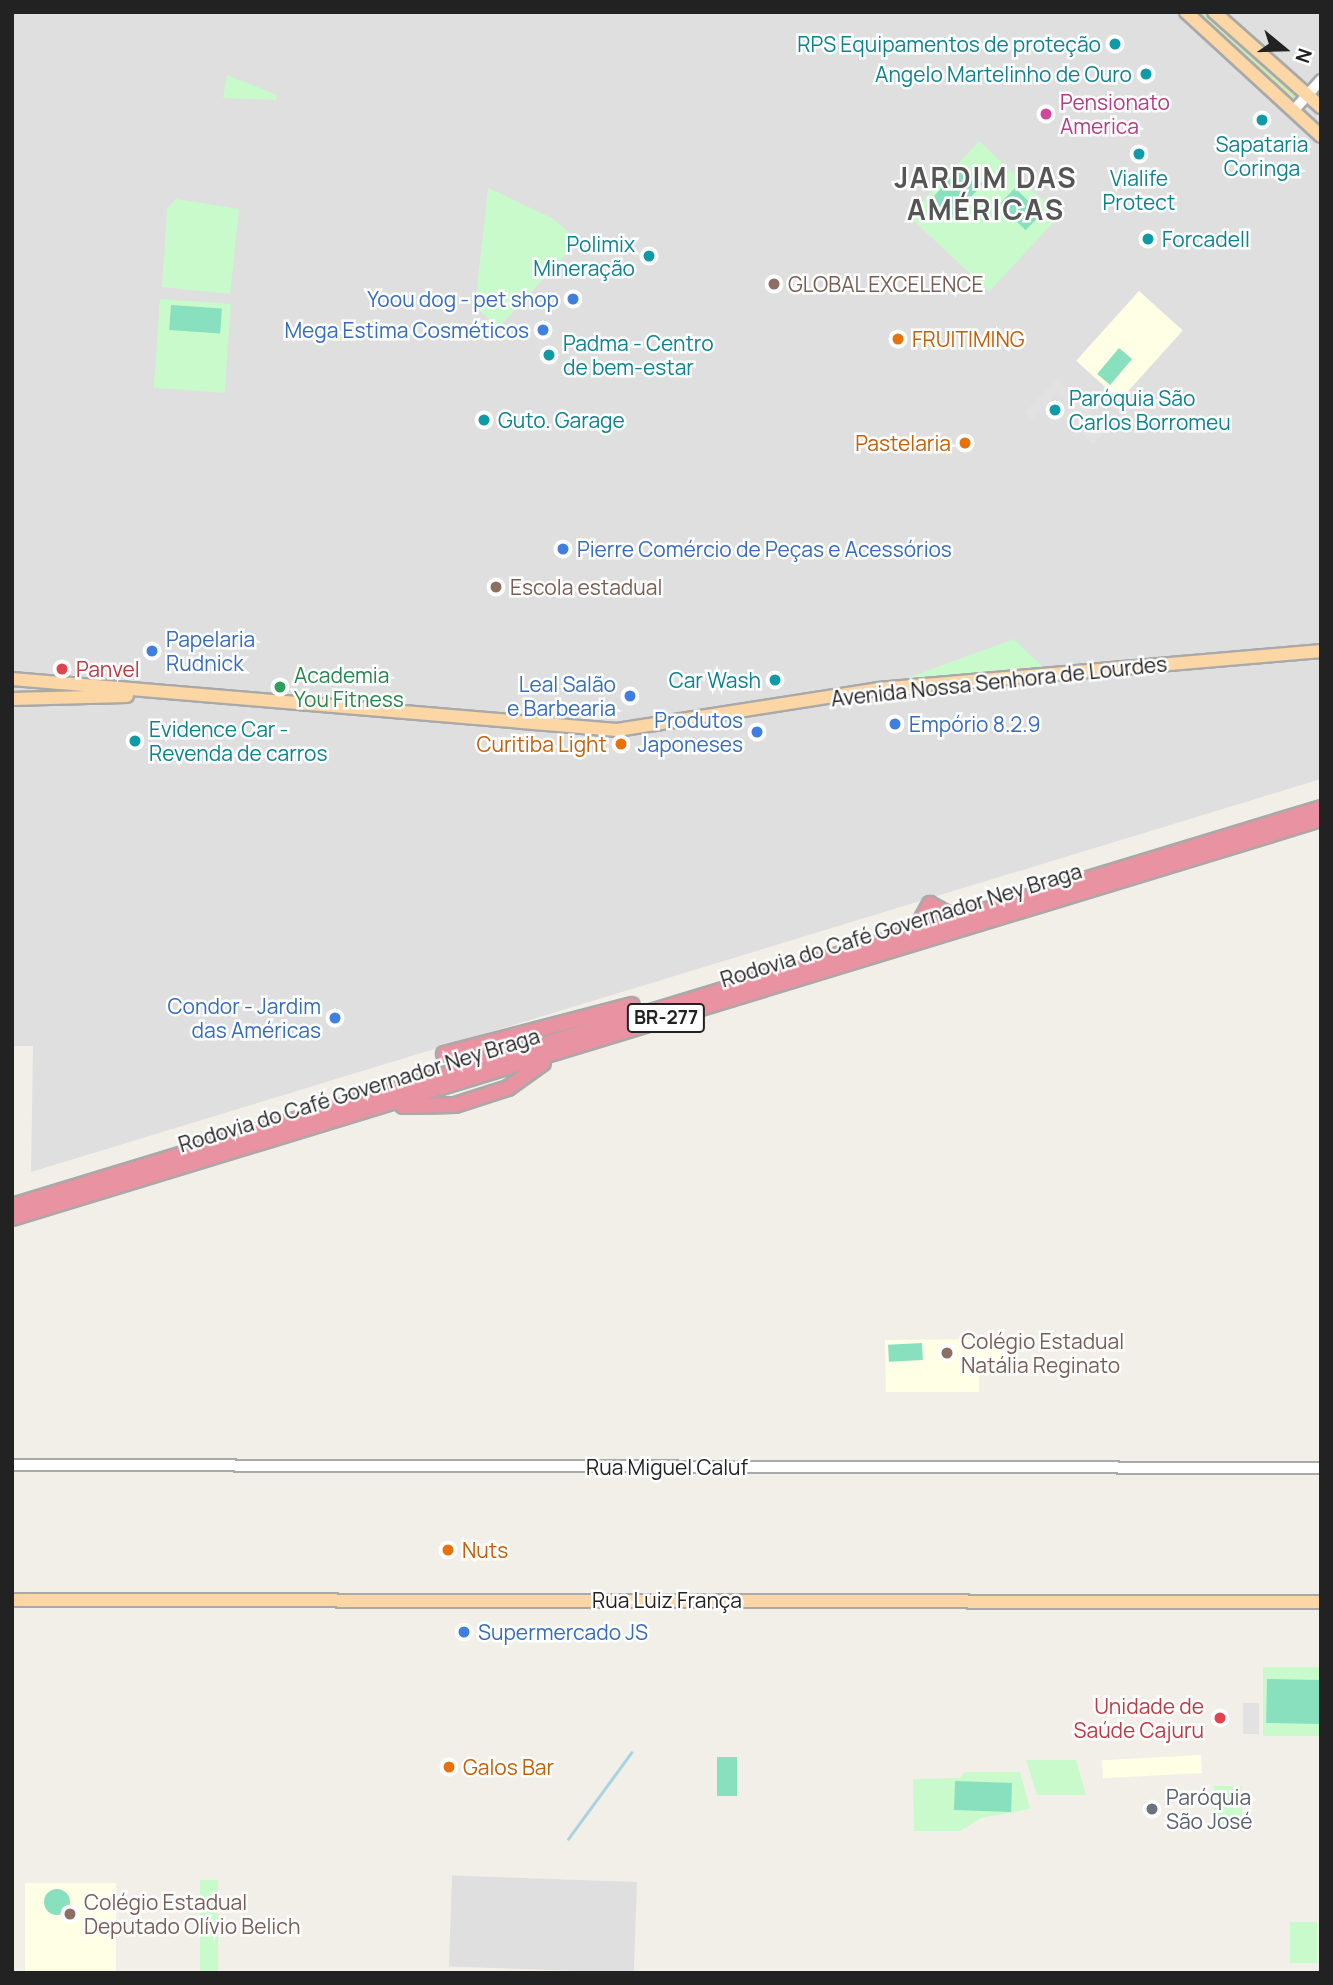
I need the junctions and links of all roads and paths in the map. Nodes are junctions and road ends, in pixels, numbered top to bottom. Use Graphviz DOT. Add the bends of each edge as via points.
graph roads {
  1 [pos="1186,12"];
  2 [pos="1214,12"];
  3 [pos="1321,80"];
  4 [pos="1308,95"];
  5 [pos="1321,107"];
  6 [pos="1293,111"];
  7 [pos="1321,136"];
  8 [pos="1321,651"];
  9 [pos="12,679"];
  10 [pos="186,695"];
  11 [pos="12,699"];
  12 [pos="1321,808"];
  13 [pos="1321,819"];
  14 [pos="957,919"];
  15 [pos="914,932"];
  16 [pos="680,999"];
  17 [pos="609,1035"];
  18 [pos="444,1054"];
  19 [pos="357,1114"];
  20 [pos="12,1206"];
  21 [pos="12,1218"];
  22 [pos="12,1465"];
  23 [pos="1321,1468"];
  24 [pos="12,1600"];
  25 [pos="1321,1602"];
  1 -- 6 [label="main road"];
  2 -- 4 [label="main road"];
  3 -- 4 [label="street"];
  4 -- 5 [label="main road"];
  4 -- 6 [label="street"];
  6 -- 7 [label="main road"];
  8 -- 10 [label="main road, Avenida Nossa Senhora de Lourdes" via="872,690 679,724 587,730"];
  9 -- 10 [label="main road"];
  10 -- 11 [label="main road"];
  12 -- 14 [label="highway, Rodovia do Café Governador Ney Braga / BR-277"];
  13 -- 17 [label="highway, Rodovia do Café Governador Ney Braga / BR-277"];
  14 -- 15 [label="highway, Rodovia do Café Governador Ney Braga / BR-277"];
  14 -- 15 [label="highway" via="930,904"];
  15 -- 16 [label="highway, Rodovia do Café Governador Ney Braga / BR-277"];
  16 -- 18 [label="highway" via="596,1012"];
  16 -- 20 [label="highway, Rodovia do Café Governador Ney Braga / BR-277"];
  17 -- 19 [label="highway, Rodovia do Café Governador Ney Braga / BR-277"];
  17 -- 19 [label="highway" via="531,1068 508,1088 455,1105"];
  19 -- 21 [label="highway, Rodovia do Café Governador Ney Braga / BR-277"];
  22 -- 23 [label="street, Rua Miguel Caluf"];
  24 -- 25 [label="main road, Rua Luiz França"];
}
